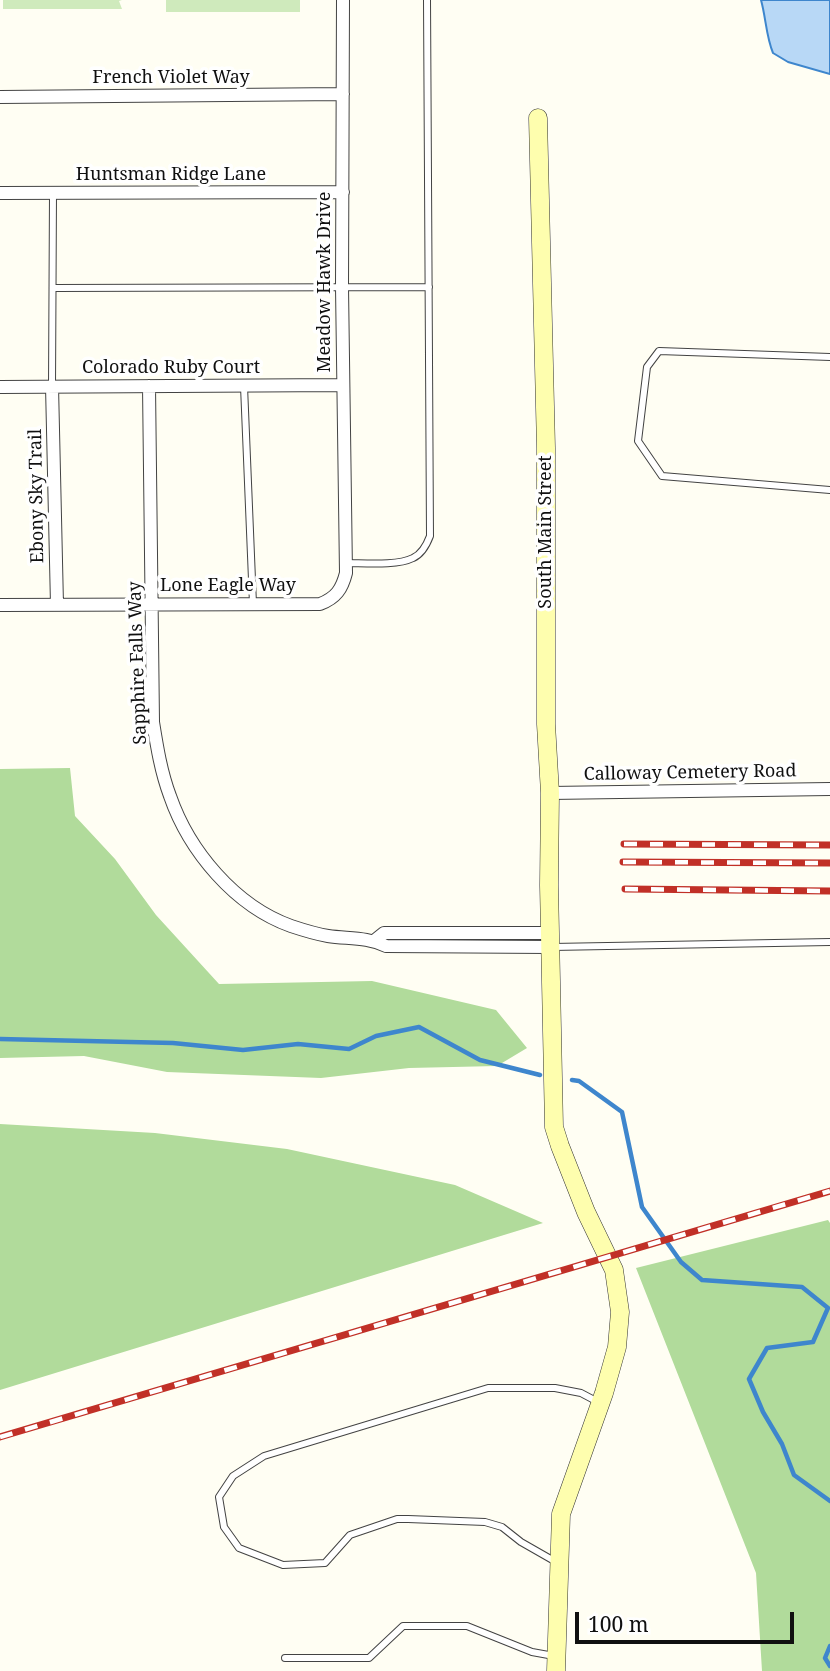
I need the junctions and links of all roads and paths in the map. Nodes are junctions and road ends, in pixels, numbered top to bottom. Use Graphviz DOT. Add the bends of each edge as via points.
graph roads {
  1 [pos="343,0"];
  2 [pos="427,0"];
  3 [pos="343,94"];
  4 [pos="0,97"];
  5 [pos="538,118"];
  6 [pos="343,192"];
  7 [pos="53,193"];
  8 [pos="0,194"];
  9 [pos="53,288"];
  10 [pos="429,288"];
  11 [pos="342,289"];
  12 [pos="830,357"];
  13 [pos="244,385"];
  14 [pos="52,386"];
  15 [pos="149,386"];
  16 [pos="343,386"];
  17 [pos="0,387"];
  18 [pos="830,490"];
  19 [pos="346,563"];
  20 [pos="153,604"];
  21 [pos="253,604"];
  22 [pos="0,605"];
  23 [pos="57,605"];
  24 [pos="830,789"];
  25 [pos="550,793"];
  26 [pos="550,940"];
  27 [pos="830,942"];
  28 [pos="600,1403"];
  29 [pos="558,1563"];
  30 [pos="285,1658"];
  31 [pos="556,1663"];
  1 -- 3 [label="street, Meadow Hawk Drive"];
  2 -- 10 [label="lane"];
  3 -- 4 [label="street, French Violet Way"];
  3 -- 6 [label="street, Meadow Hawk Drive"];
  5 -- 25 [label="street, South Main Street"];
  6 -- 7 [label="street, Huntsman Ridge Lane"];
  6 -- 11 [label="street, Meadow Hawk Drive"];
  7 -- 8 [label="street, Huntsman Ridge Lane"];
  7 -- 9 [label="lane"];
  9 -- 11 [label="lane"];
  9 -- 14 [label="lane"];
  10 -- 11 [label="lane"];
  10 -- 19 [label="lane" via="430,536 414,558"];
  11 -- 16 [label="street, Meadow Hawk Drive"];
  12 -- 18 [label="lane" via="659,351 647,367 638,441 663,476"];
  13 -- 15 [label="street, Colorado Ruby Court"];
  13 -- 16 [label="street, Colorado Ruby Court"];
  13 -- 21 [label="lane"];
  14 -- 15 [label="street, Colorado Ruby Court"];
  14 -- 17 [label="street, Colorado Ruby Court"];
  14 -- 23 [label="street, Ebony Sky Trail"];
  15 -- 20 [label="street, Sapphire Falls Way"];
  16 -- 19 [label="street, Meadow Hawk Drive"];
  19 -- 21 [label="street, Lone Eagle Way" via="343,584 330,600"];
  20 -- 21 [label="street, Lone Eagle Way"];
  20 -- 23 [label="street, Lone Eagle Way"];
  20 -- 26 [label="street, Sapphire Falls Way" via="153,722 159,761 186,832 231,889 289,926 325,936 374,941 384,933"];
  22 -- 23 [label="street, Lone Eagle Way"];
  24 -- 25 [label="street, Calloway Cemetery Road"];
  25 -- 26 [label="street, South Main Street"];
  26 -- 27 [label="lane"];
  26 -- 28 [label="street, South Main Street" via="555,1126 586,1212 614,1270 620,1312 617,1347"];
  28 -- 29 [label="street, South Main Street" via="561,1514"];
  28 -- 29 [label="lane" via="555,1388 488,1388 264,1456 233,1476 219,1497 224,1527 239,1548 283,1565 325,1563 350,1535 397,1519 485,1522 502,1527"];
  29 -- 31 [label="street, South Main Street"];
  30 -- 31 [label="lane" via="369,1658 403,1626 467,1626"];
}
